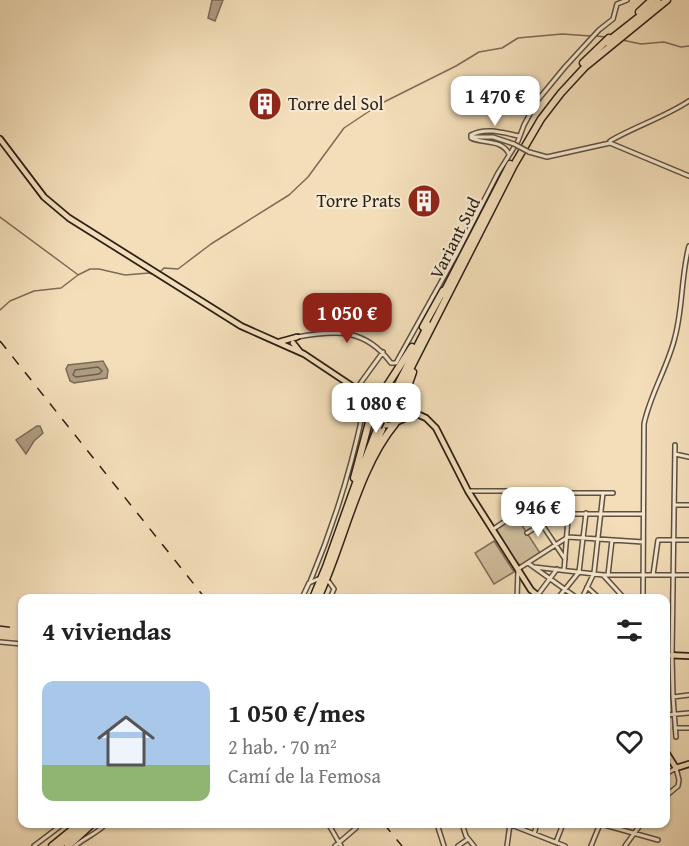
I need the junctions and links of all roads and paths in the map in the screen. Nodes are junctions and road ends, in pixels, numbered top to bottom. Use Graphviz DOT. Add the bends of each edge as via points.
graph roads {
  1 [pos="627,0"];
  2 [pos="652,0"];
  3 [pos="661,0"];
  4 [pos="669,0"];
  5 [pos="624,29"];
  6 [pos="605,45"];
  7 [pos="689,100"];
  8 [pos="519,136"];
  9 [pos="471,138"];
  10 [pos="0,139"];
  11 [pos="610,143"];
  12 [pos="509,154"];
  13 [pos="689,176"];
  14 [pos="689,246"];
  15 [pos="455,271"];
  16 [pos="449,292"];
  17 [pos="297,337"];
  18 [pos="289,344"];
  19 [pos="383,352"];
  20 [pos="361,392"];
  21 [pos="395,395"];
  22 [pos="380,396"];
  23 [pos="404,407"];
  24 [pos="372,408"];
  25 [pos="414,416"];
  26 [pos="428,420"];
  27 [pos="398,421"];
  28 [pos="381,424"];
  29 [pos="436,430"];
  30 [pos="675,445"];
  31 [pos="675,454"];
  32 [pos="689,457"];
  33 [pos="468,490"];
  34 [pos="518,491"];
  35 [pos="603,493"];
  36 [pos="613,493"];
  37 [pos="674,505"];
  38 [pos="689,505"];
  39 [pos="570,507"];
  40 [pos="586,513"];
  41 [pos="601,513"];
  42 [pos="570,514"];
  43 [pos="643,514"];
  44 [pos="346,524"];
  45 [pos="542,524"];
  46 [pos="492,530"];
  47 [pos="527,533"];
  48 [pos="568,537"];
  49 [pos="582,538"];
  50 [pos="598,539"];
  51 [pos="612,540"];
  52 [pos="674,540"];
  53 [pos="689,540"];
  54 [pos="643,542"];
  55 [pos="555,545"];
  56 [pos="565,559"];
  57 [pos="528,563"];
  58 [pos="326,567"];
  59 [pos="534,567"];
  60 [pos="518,569"];
  61 [pos="557,569"];
  62 [pos="564,570"];
  63 [pos="579,572"];
  64 [pos="594,573"];
  65 [pos="603,575"];
  66 [pos="609,575"];
  67 [pos="643,575"];
  68 [pos="653,575"];
  69 [pos="674,575"];
  70 [pos="689,575"];
  71 [pos="520,578"];
  72 [pos="550,578"];
  73 [pos="318,579"];
  74 [pos="310,582"];
  75 [pos="328,582"];
  76 [pos="587,587"];
  77 [pos="565,589"];
  78 [pos="304,594"];
  79 [pos="315,594"];
  80 [pos="320,594"];
  81 [pos="332,594"];
  82 [pos="519,594"];
  83 [pos="533,594"];
  84 [pos="539,594"];
  85 [pos="561,594"];
  86 [pos="572,594"];
  87 [pos="584,594"];
  88 [pos="595,594"];
  89 [pos="620,594"];
  90 [pos="643,594"];
  91 [pos="0,642"];
  92 [pos="18,644"];
  93 [pos="672,656"];
  94 [pos="689,656"];
  95 [pos="689,695"];
  96 [pos="673,697"];
  97 [pos="689,713"];
  98 [pos="670,715"];
  99 [pos="674,715"];
  100 [pos="675,728"];
  101 [pos="689,728"];
  102 [pos="676,737"];
  103 [pos="670,758"];
  104 [pos="689,764"];
  105 [pos="674,765"];
  106 [pos="670,770"];
  107 [pos="670,793"];
  108 [pos="58,828"];
  109 [pos="75,828"];
  110 [pos="81,828"];
  111 [pos="87,828"];
  112 [pos="102,828"];
  113 [pos="330,828"];
  114 [pos="357,828"];
  115 [pos="439,828"];
  116 [pos="464,828"];
  117 [pos="509,828"];
  118 [pos="520,828"];
  119 [pos="536,828"];
  120 [pos="561,828"];
  121 [pos="599,828"];
  122 [pos="618,828"];
  123 [pos="638,828"];
  124 [pos="635,832"];
  125 [pos="534,834"];
  126 [pos="468,839"];
  127 [pos="658,840"];
  128 [pos="556,842"];
  129 [pos="77,844"];
  130 [pos="338,845"];
  131 [pos="34,846"];
  132 [pos="52,846"];
  133 [pos="59,846"];
  134 [pos="67,846"];
  135 [pos="84,846"];
  136 [pos="444,846"];
  137 [pos="458,846"];
  138 [pos="474,846"];
  139 [pos="507,846"];
  140 [pos="566,846"];
  141 [pos="591,846"];
  142 [pos="625,846"];
  1 -- 8 [label="street" via="616,5 613,19 537,101"];
  2 -- 5 [label="highway"];
  3 -- 5 [label="highway"];
  4 -- 5 [label="highway"];
  5 -- 6 [label="highway"];
  6 -- 15 [label="highway, Variant Sud" via="549,101 527,133"];
  6 -- 16 [label="highway" via="536,126"];
  7 -- 11 [label="street"];
  8 -- 9 [label="street" via="483,132"];
  8 -- 12 [label="street"];
  9 -- 11 [label="street, bridge" via="493,137 547,157"];
  9 -- 12 [label="street" via="500,145"];
  10 -- 18 [label="main road" via="57,209 241,326"];
  11 -- 13 [label="street"];
  12 -- 19 [label="street" via="395,364"];
  14 -- 43 [label="street" via="676,335 644,424"];
  15 -- 21 [label="highway, Variant Sud"];
  15 -- 22 [label="highway"];
  16 -- 21 [label="highway, Variant Sud"];
  16 -- 23 [label="highway" via="410,378"];
  17 -- 18 [label="main road"];
  17 -- 19 [label="street" via="341,332 365,339"];
  18 -- 20 [label="main road"];
  19 -- 74 [label="street, bridge" via="351,397 363,408 362,419"];
  20 -- 22 [label="main road"];
  20 -- 24 [label="main road"];
  21 -- 28 [label="highway, Variant Sud"];
  22 -- 23 [label="main road" via="396,396"];
  22 -- 24 [label="main road"];
  23 -- 26 [label="main road"];
  23 -- 27 [label="main road"];
  24 -- 27 [label="main road" via="379,423 388,426"];
  24 -- 58 [label="highway"];
  25 -- 26 [label="main road"];
  25 -- 27 [label="main road"];
  25 -- 29 [label="main road"];
  26 -- 29 [label="main road"];
  27 -- 44 [label="highway" via="371,463"];
  28 -- 44 [label="highway, Variant Sud"];
  28 -- 58 [label="highway, Variant Sud"];
  29 -- 33 [label="main road"];
  30 -- 31 [label="street"];
  31 -- 32 [label="street"];
  31 -- 37 [label="street"];
  33 -- 34 [label="street"];
  33 -- 46 [label="main road"];
  35 -- 36 [label="street"];
  35 -- 39 [label="street" via="570,493"];
  35 -- 41 [label="street"];
  37 -- 38 [label="street"];
  37 -- 52 [label="street"];
  39 -- 42 [label="street"];
  39 -- 45 [label="street"];
  40 -- 41 [label="street"];
  40 -- 42 [label="street"];
  40 -- 49 [label="street"];
  41 -- 43 [label="street"];
  41 -- 50 [label="street"];
  42 -- 48 [label="street"];
  43 -- 54 [label="street"];
  44 -- 80 [label="highway"];
  45 -- 46 [label="street" via="529,505"];
  45 -- 47 [label="street"];
  45 -- 55 [label="street"];
  46 -- 60 [label="main road"];
  48 -- 49 [label="street"];
  48 -- 55 [label="street"];
  48 -- 56 [label="street"];
  49 -- 50 [label="street"];
  49 -- 63 [label="street"];
  50 -- 51 [label="street"];
  50 -- 64 [label="street"];
  51 -- 54 [label="street"];
  51 -- 66 [label="street"];
  52 -- 53 [label="street"];
  52 -- 68 [label="street" via="658,540"];
  52 -- 69 [label="street"];
  54 -- 67 [label="street"];
  55 -- 56 [label="street"];
  55 -- 57 [label="street"];
  56 -- 62 [label="street"];
  57 -- 59 [label="street"];
  57 -- 60 [label="street"];
  58 -- 79 [label="highway, Variant Sud"];
  59 -- 61 [label="street"];
  59 -- 72 [label="street"];
  60 -- 71 [label="main road"];
  61 -- 62 [label="street"];
  61 -- 72 [label="street"];
  62 -- 63 [label="street"];
  63 -- 64 [label="street"];
  63 -- 77 [label="street"];
  64 -- 65 [label="street"];
  64 -- 76 [label="street"];
  65 -- 66 [label="street"];
  65 -- 89 [label="street"];
  66 -- 67 [label="street"];
  67 -- 68 [label="street"];
  67 -- 90 [label="street"];
  68 -- 69 [label="street"];
  69 -- 70 [label="street"];
  69 -- 93 [label="street"];
  71 -- 82 [label="street"];
  71 -- 83 [label="main road"];
  72 -- 77 [label="street"];
  72 -- 84 [label="street"];
  73 -- 74 [label="street"];
  74 -- 78 [label="street"];
  75 -- 81 [label="street" via="333,585"];
  76 -- 87 [label="street"];
  76 -- 88 [label="street"];
  77 -- 85 [label="street"];
  77 -- 86 [label="street"];
  91 -- 92 [label="street"];
  93 -- 94 [label="main road"];
  93 -- 96 [label="street"];
  95 -- 96 [label="street"];
  96 -- 99 [label="street"];
  97 -- 99 [label="street"];
  98 -- 99 [label="street"];
  99 -- 100 [label="street"];
  100 -- 101 [label="street"];
  100 -- 102 [label="street"];
  103 -- 105 [label="main road"];
  104 -- 105 [label="main road"];
  105 -- 106 [label="street"];
  105 -- 107 [label="street" via="678,786"];
  108 -- 131 [label="street"];
  109 -- 132 [label="highway"];
  110 -- 133 [label="highway"];
  111 -- 134 [label="highway"];
  112 -- 129 [label="street"];
  113 -- 130 [label="street"];
  114 -- 130 [label="street"];
  115 -- 136 [label="street"];
  116 -- 126 [label="street"];
  117 -- 139 [label="street"];
  118 -- 125 [label="street"];
  119 -- 125 [label="street"];
  120 -- 128 [label="street"];
  121 -- 141 [label="street"];
  122 -- 124 [label="street"];
  123 -- 124 [label="street"];
  124 -- 127 [label="street"];
  124 -- 142 [label="street"];
  125 -- 128 [label="street"];
  126 -- 137 [label="street"];
  126 -- 138 [label="street"];
  128 -- 140 [label="street"];
  129 -- 135 [label="street"];
}
